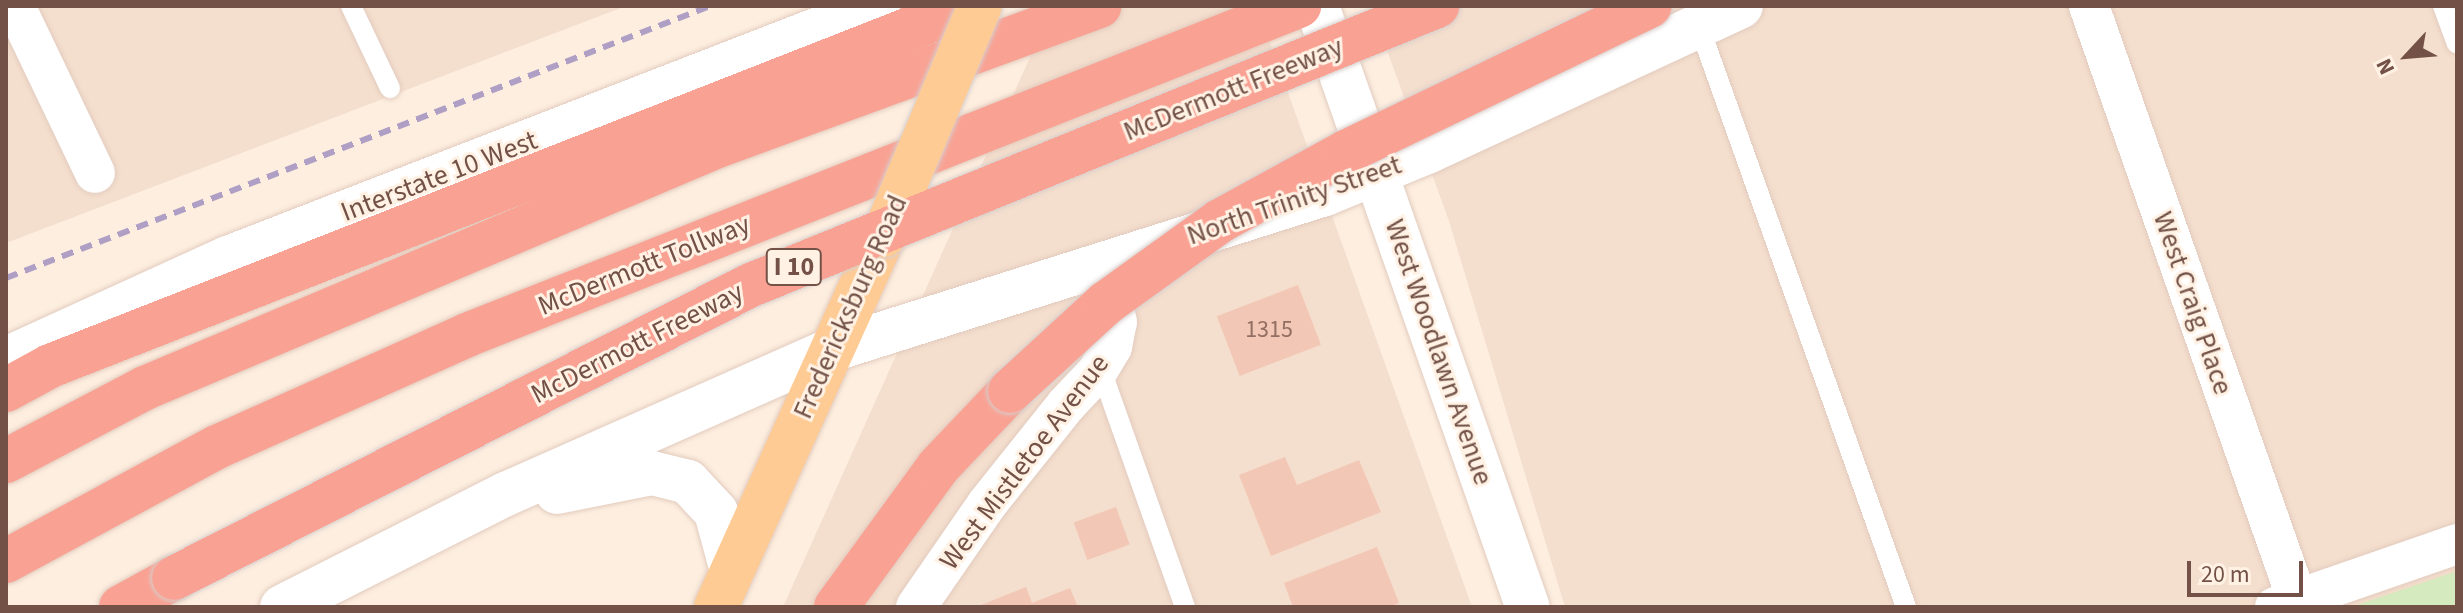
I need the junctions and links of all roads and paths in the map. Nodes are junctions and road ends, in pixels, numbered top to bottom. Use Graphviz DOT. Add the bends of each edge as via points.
graph roads {
  1 [pos="15,6"];
  2 [pos="351,6"];
  3 [pos="878,6"];
  4 [pos="968,6"];
  5 [pos="980,6"];
  6 [pos="1099,6"];
  7 [pos="1299,6"];
  8 [pos="1317,6"];
  9 [pos="1437,6"];
  10 [pos="1650,6"];
  11 [pos="1741,6"];
  12 [pos="2089,6"];
  13 [pos="2443,6"];
  14 [pos="1699,26"];
  15 [pos="2457,44"];
  16 [pos="390,88"];
  17 [pos="95,173"];
  18 [pos="1376,174"];
  19 [pos="1103,265"];
  20 [pos="831,350"];
  21 [pos="6,359"];
  22 [pos="1100,367"];
  23 [pos="6,390"];
  24 [pos="6,461"];
  25 [pos="480,508"];
  26 [pos="2457,544"];
  27 [pos="6,561"];
  28 [pos="724,589"];
  29 [pos="2286,603"];
  30 [pos="121,607"];
  31 [pos="282,607"];
  32 [pos="836,607"];
  33 [pos="916,607"];
  34 [pos="1185,607"];
  35 [pos="1528,607"];
  36 [pos="1906,607"];
  1 -- 17 [label="street"];
  2 -- 16 [label="lane"];
  3 -- 21 [label="main road, Interstate 10 West" via="228,258"];
  4 -- 23 [label="highway" via="50,366"];
  5 -- 20 [label="main road, Fredericksburg Road, bridge"];
  6 -- 24 [label="highway" via="720,145 145,388"];
  7 -- 27 [label="highway, McDermott Tollway" via="467,335 217,447"];
  8 -- 18 [label="main road, West Woodlawn Avenue"];
  9 -- 30 [label="highway, McDermott Freeway / I 10, bridge" via="751,285"];
  10 -- 32 [label="highway, bridge" via="1346,152 1220,221 1106,303 1010,391 938,467"];
  11 -- 14 [label="main road, North Trinity Street"];
  12 -- 29 [label="street, West Craig Place"];
  13 -- 15 [label="lane"];
  14 -- 18 [label="main road, North Trinity Street"];
  14 -- 36 [label="lane"];
  18 -- 19 [label="main road, North Trinity Street"];
  18 -- 35 [label="main road, West Woodlawn Avenue"];
  19 -- 20 [label="main road, North Trinity Street"];
  19 -- 22 [label="street, West Mistletoe Avenue" via="1117,322 1112,347"];
  20 -- 25 [label="main road"];
  20 -- 28 [label="main road, Fredericksburg Road"];
  22 -- 33 [label="street, West Mistletoe Avenue" via="987,504"];
  22 -- 34 [label="lane"];
  25 -- 28 [label="main road" via="652,473 688,482 716,512"];
  25 -- 31 [label="main road"];
  26 -- 29 [label="street"];
}
